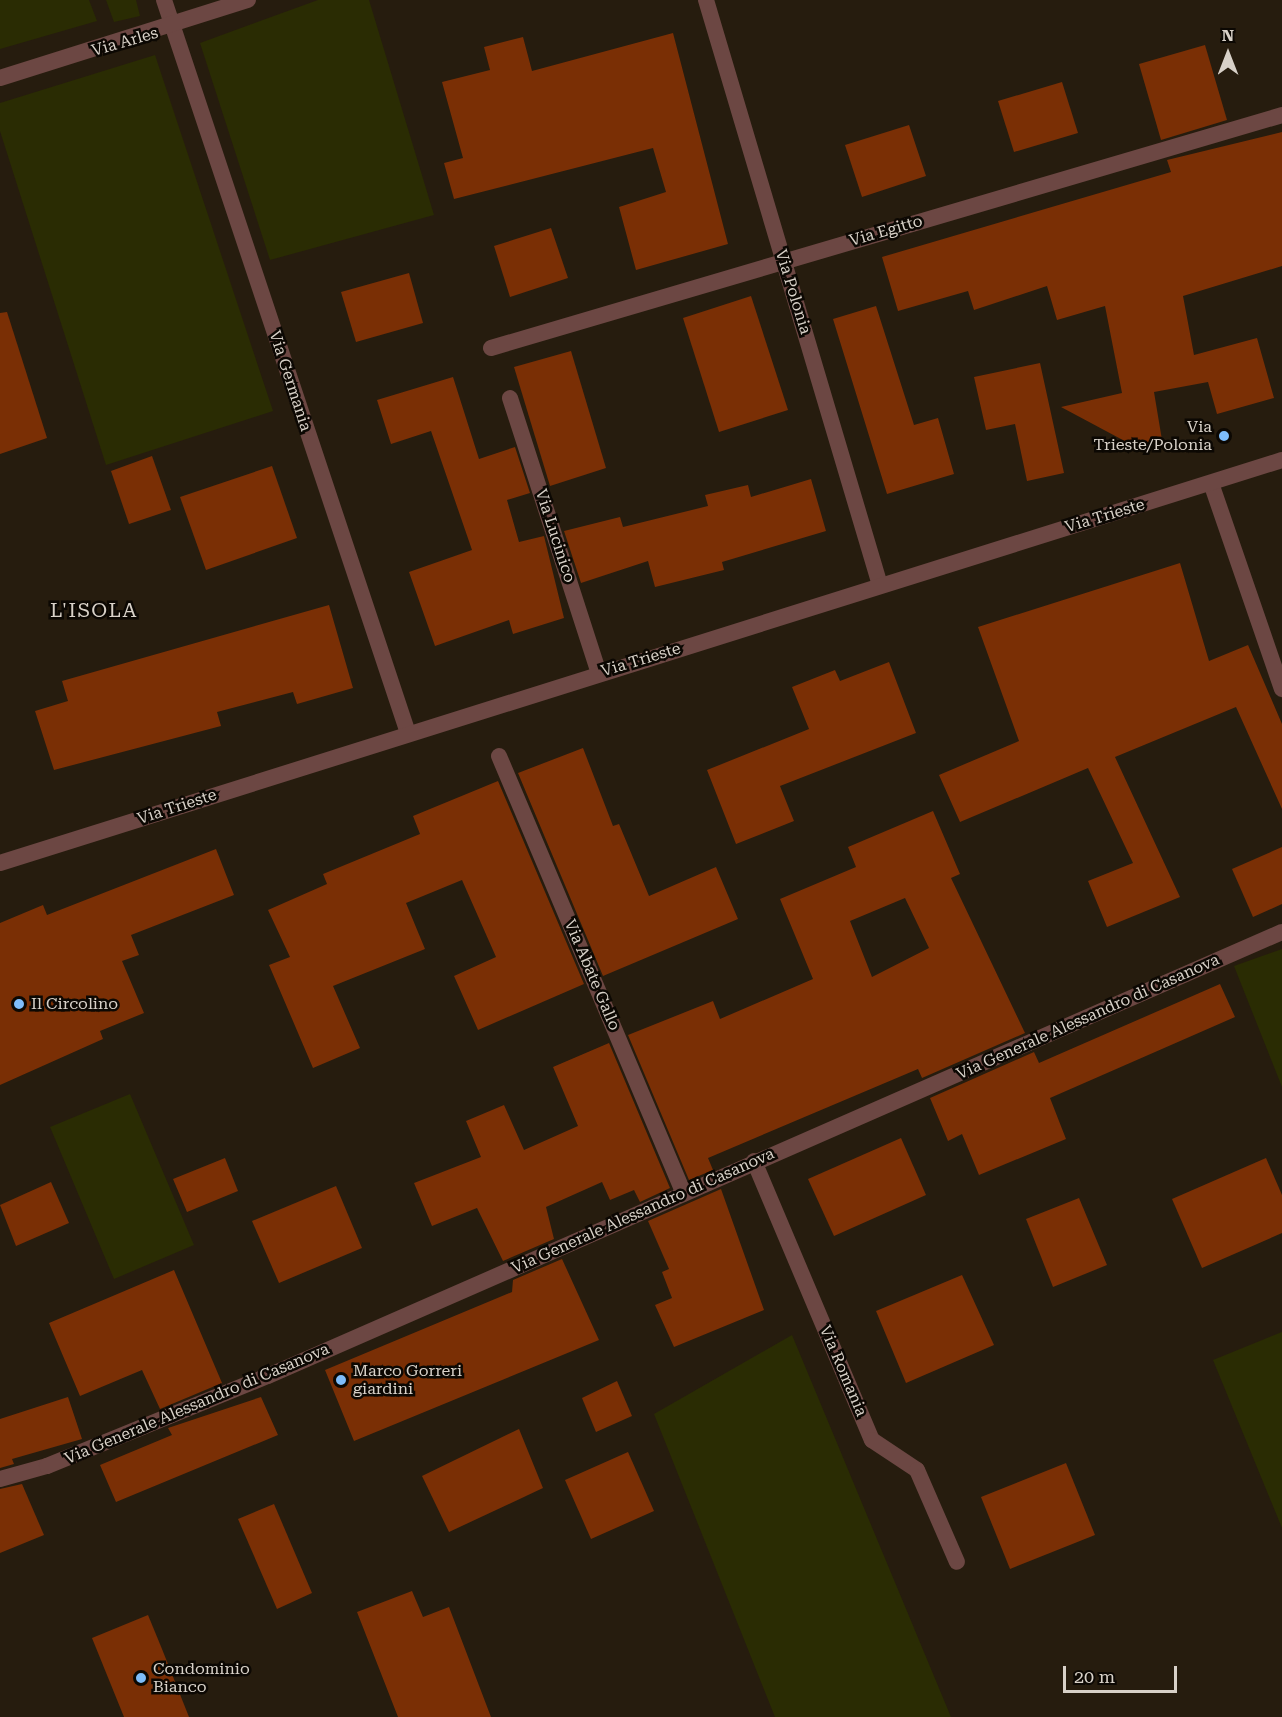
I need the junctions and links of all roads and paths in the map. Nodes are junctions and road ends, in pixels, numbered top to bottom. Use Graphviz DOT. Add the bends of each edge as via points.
graph roads {
  1 [pos="165,0"];
  2 [pos="248,0"];
  3 [pos="706,0"];
  4 [pos="172,28"];
  5 [pos="0,78"];
  6 [pos="1282,115"];
  7 [pos="783,261"];
  8 [pos="491,348"];
  9 [pos="510,398"];
  10 [pos="1282,460"];
  11 [pos="1211,483"];
  12 [pos="880,585"];
  13 [pos="599,673"];
  14 [pos="1282,689"];
  15 [pos="408,733"];
  16 [pos="499,756"];
  17 [pos="0,863"];
  18 [pos="1282,932"];
  19 [pos="754,1161"];
  20 [pos="684,1194"];
  21 [pos="0,1479"];
  22 [pos="957,1563"];
  1 -- 4 [label="street, Via Germania"];
  2 -- 4 [label="street, Via Arles"];
  3 -- 7 [label="street, Via Polonia"];
  4 -- 5 [label="street, Via Arles"];
  4 -- 15 [label="street, Via Germania"];
  6 -- 7 [label="street, Via Egitto"];
  7 -- 8 [label="street, Via Egitto"];
  7 -- 12 [label="street, Via Polonia"];
  9 -- 13 [label="street, Via Lucinico"];
  10 -- 11 [label="street, Via Trieste"];
  11 -- 12 [label="street, Via Trieste"];
  11 -- 14 [label="street"];
  12 -- 13 [label="street, Via Trieste"];
  13 -- 15 [label="street, Via Trieste"];
  15 -- 17 [label="street, Via Trieste"];
  16 -- 20 [label="street, Via Abate Gallo"];
  18 -- 19 [label="street, Via Generale Alessandro di Casanova"];
  19 -- 20 [label="street, Via Generale Alessandro di Casanova"];
  19 -- 22 [label="street, Via Romania" via="872,1440 917,1470"];
  20 -- 21 [label="street, Via Generale Alessandro di Casanova" via="268,1376 47,1466"];
}
